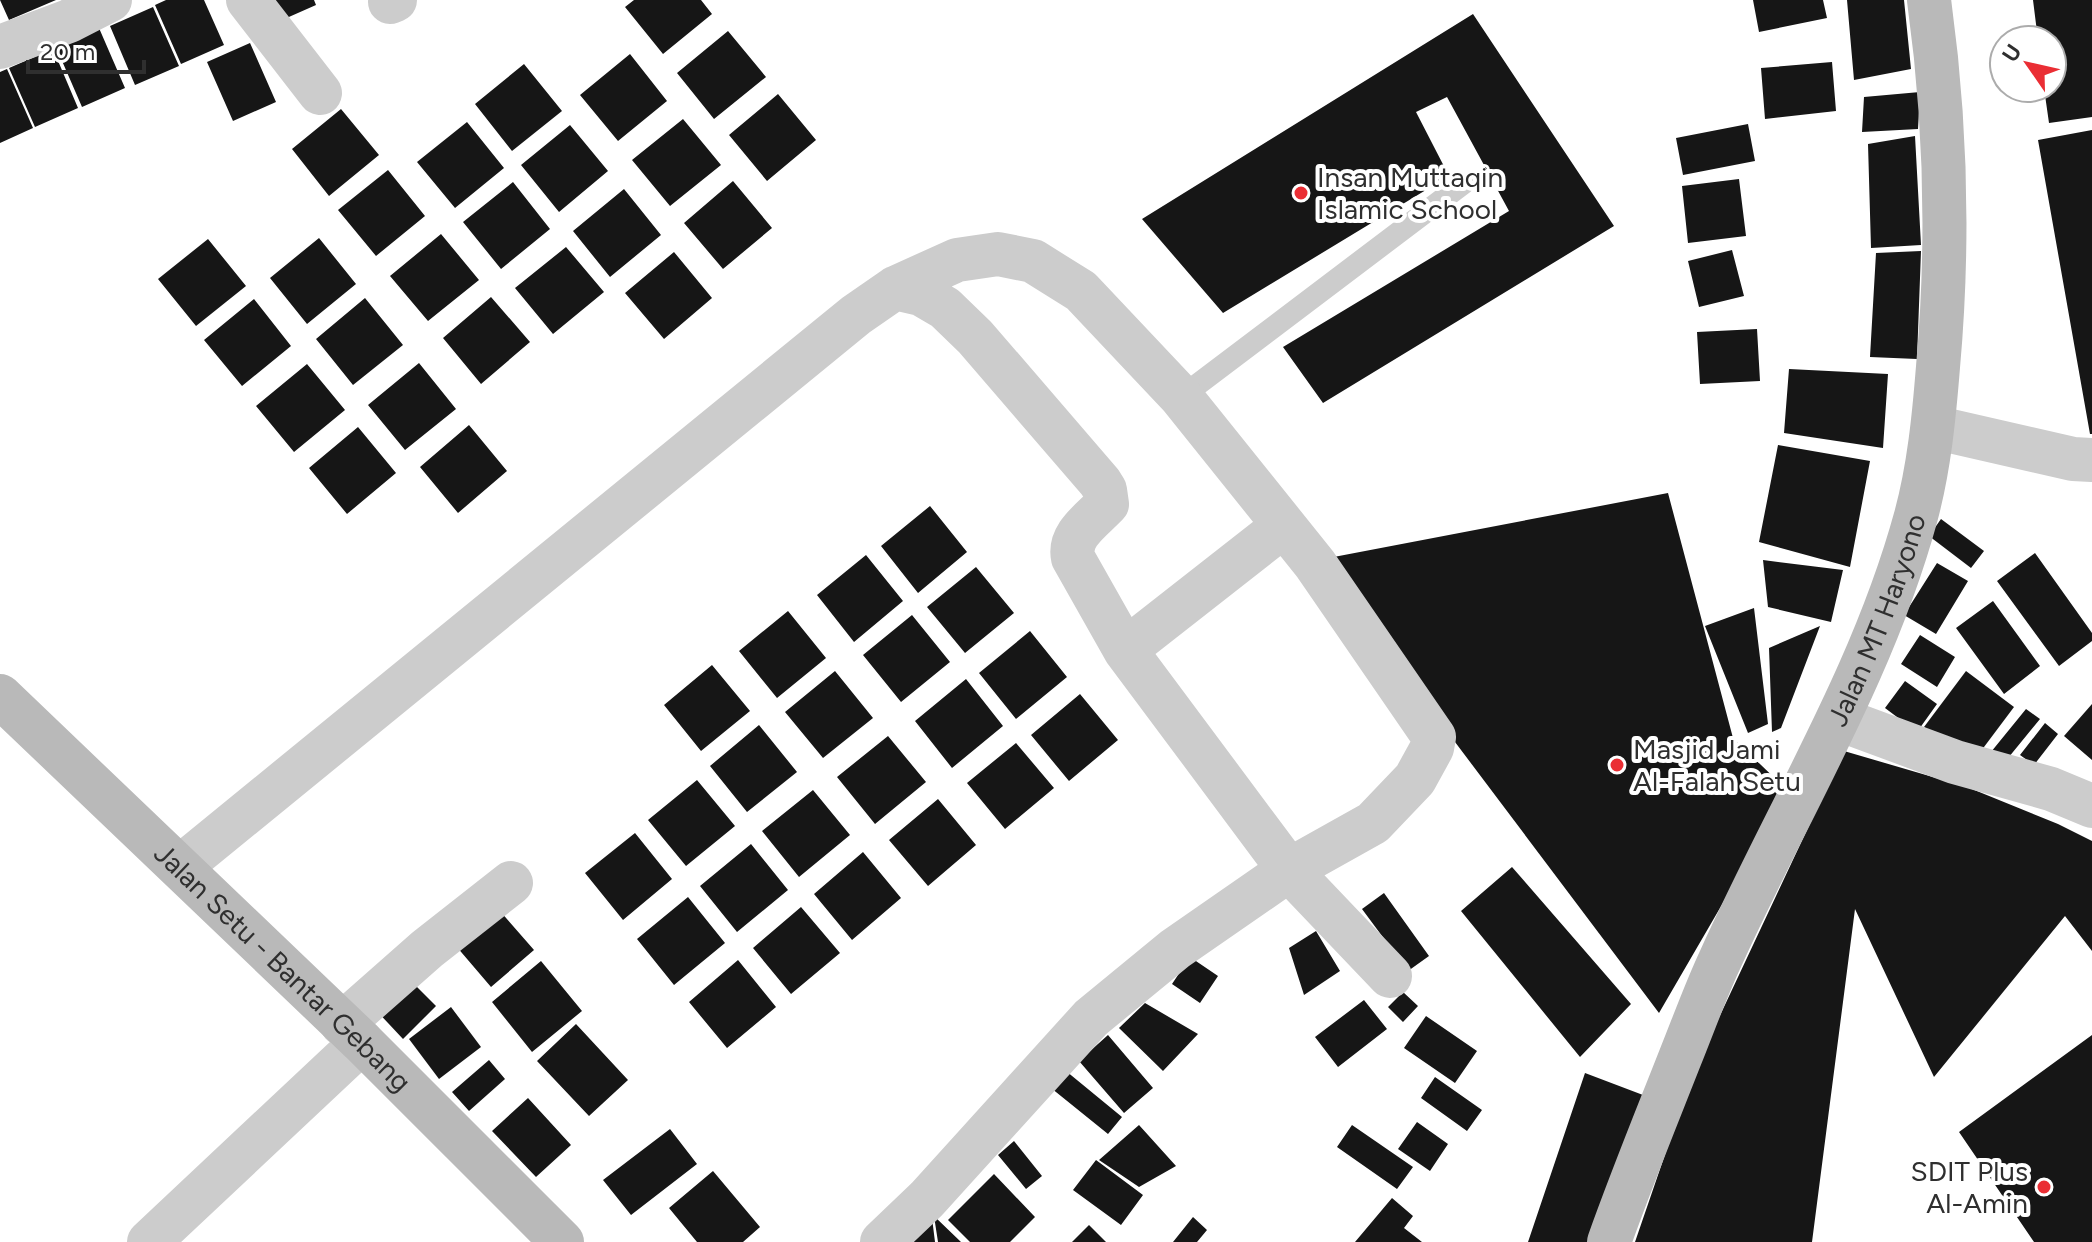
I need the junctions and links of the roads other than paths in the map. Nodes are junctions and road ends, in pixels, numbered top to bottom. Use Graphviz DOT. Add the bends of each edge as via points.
graph roads {
  1 [pos="110,0"];
  2 [pos="248,0"];
  3 [pos="1929,0"];
  4 [pos="0,47"];
  5 [pos="320,93"];
  6 [pos="1464,183"];
  7 [pos="895,288"];
  8 [pos="1181,397"];
  9 [pos="1933,427"];
  10 [pos="2092,460"];
  11 [pos="1282,527"];
  12 [pos="1125,650"];
  13 [pos="0,696"];
  14 [pos="1839,719"];
  15 [pos="2092,806"];
  16 [pos="180,867"];
  17 [pos="1289,870"];
  18 [pos="511,883"];
  19 [pos="1390,976"];
  20 [pos="352,1033"];
  21 [pos="149,1242"];
  22 [pos="562,1242"];
  23 [pos="882,1242"];
  24 [pos="1609,1242"];
  1 -- 4 [label="street"];
  2 -- 5 [label="street"];
  3 -- 9 [label="main road, Jalan MT Haryono" via="1946,191 1945,284"];
  6 -- 8 [label="lane"];
  7 -- 8 [label="street" via="957,260 998,254 1033,261 1081,291"];
  7 -- 12 [label="street" via="921,294 945,308 1100,482 1107,504 1071,547"];
  7 -- 16 [label="street"];
  8 -- 11 [label="street"];
  9 -- 10 [label="street"];
  9 -- 14 [label="main road, Jalan MT Haryono" via="1917,515"];
  11 -- 12 [label="street"];
  11 -- 17 [label="street" via="1315,564 1434,737 1415,779 1373,823"];
  12 -- 17 [label="street"];
  13 -- 16 [label="main road, Jalan Setu - Bantar Gebang"];
  14 -- 15 [label="street"];
  14 -- 24 [label="main road, Jalan MT Haryono" via="1719,961"];
  16 -- 20 [label="main road, Jalan Setu - Bantar Gebang"];
  17 -- 19 [label="street"];
  17 -- 23 [label="street" via="1175,949 1091,1018"];
  18 -- 20 [label="street" via="427,949"];
  20 -- 21 [label="street"];
  20 -- 22 [label="main road, Jalan Setu - Bantar Gebang"];
}
